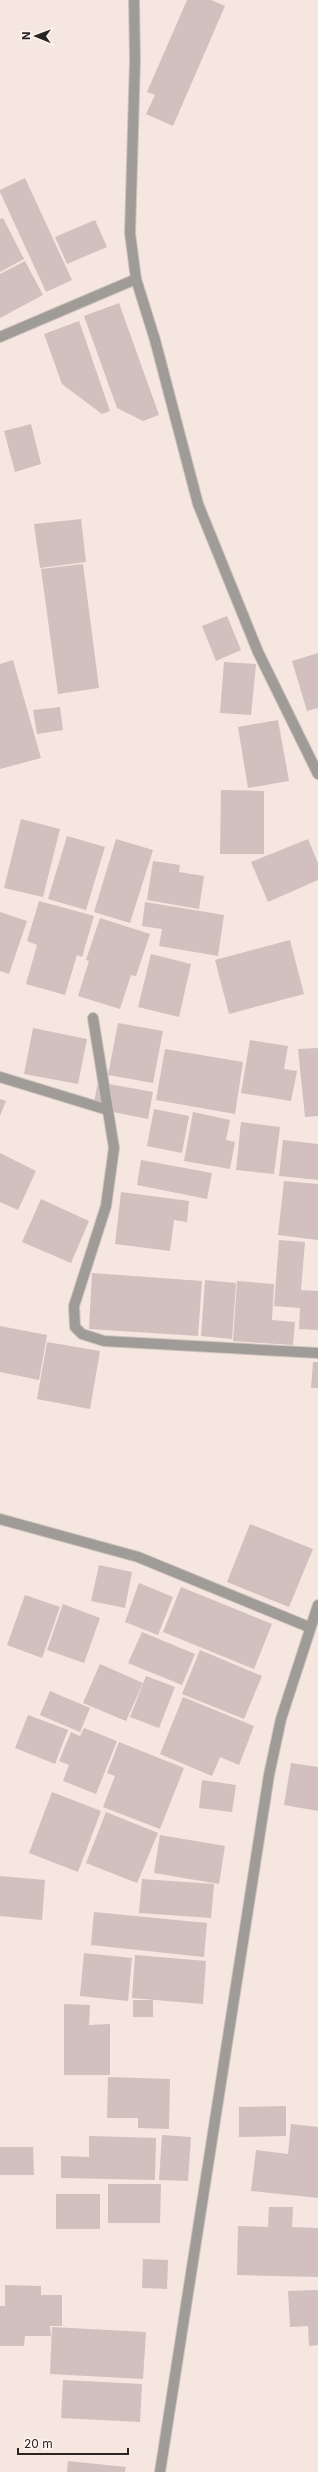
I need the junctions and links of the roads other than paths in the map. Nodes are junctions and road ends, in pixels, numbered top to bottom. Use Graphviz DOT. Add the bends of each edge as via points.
graph roads {
  1 [pos="134,0"];
  2 [pos="136,279"];
  3 [pos="0,337"];
  4 [pos="318,774"];
  5 [pos="93,1018"];
  6 [pos="0,1077"];
  7 [pos="108,1110"];
  8 [pos="318,1353"];
  9 [pos="0,1519"];
  10 [pos="318,1605"];
  11 [pos="309,1627"];
  12 [pos="160,2472"];
  1 -- 2 [label="street" via="135,60 130,234"];
  2 -- 3 [label="street"];
  2 -- 4 [label="street" via="155,340 198,504 258,652"];
  5 -- 7 [label="street"];
  6 -- 7 [label="street"];
  7 -- 8 [label="street" via="114,1148 106,1206 74,1306 76,1327 82,1334 104,1341"];
  9 -- 11 [label="street" via="138,1557"];
  10 -- 11 [label="street"];
  11 -- 12 [label="street" via="281,1719 269,1775"];
}
